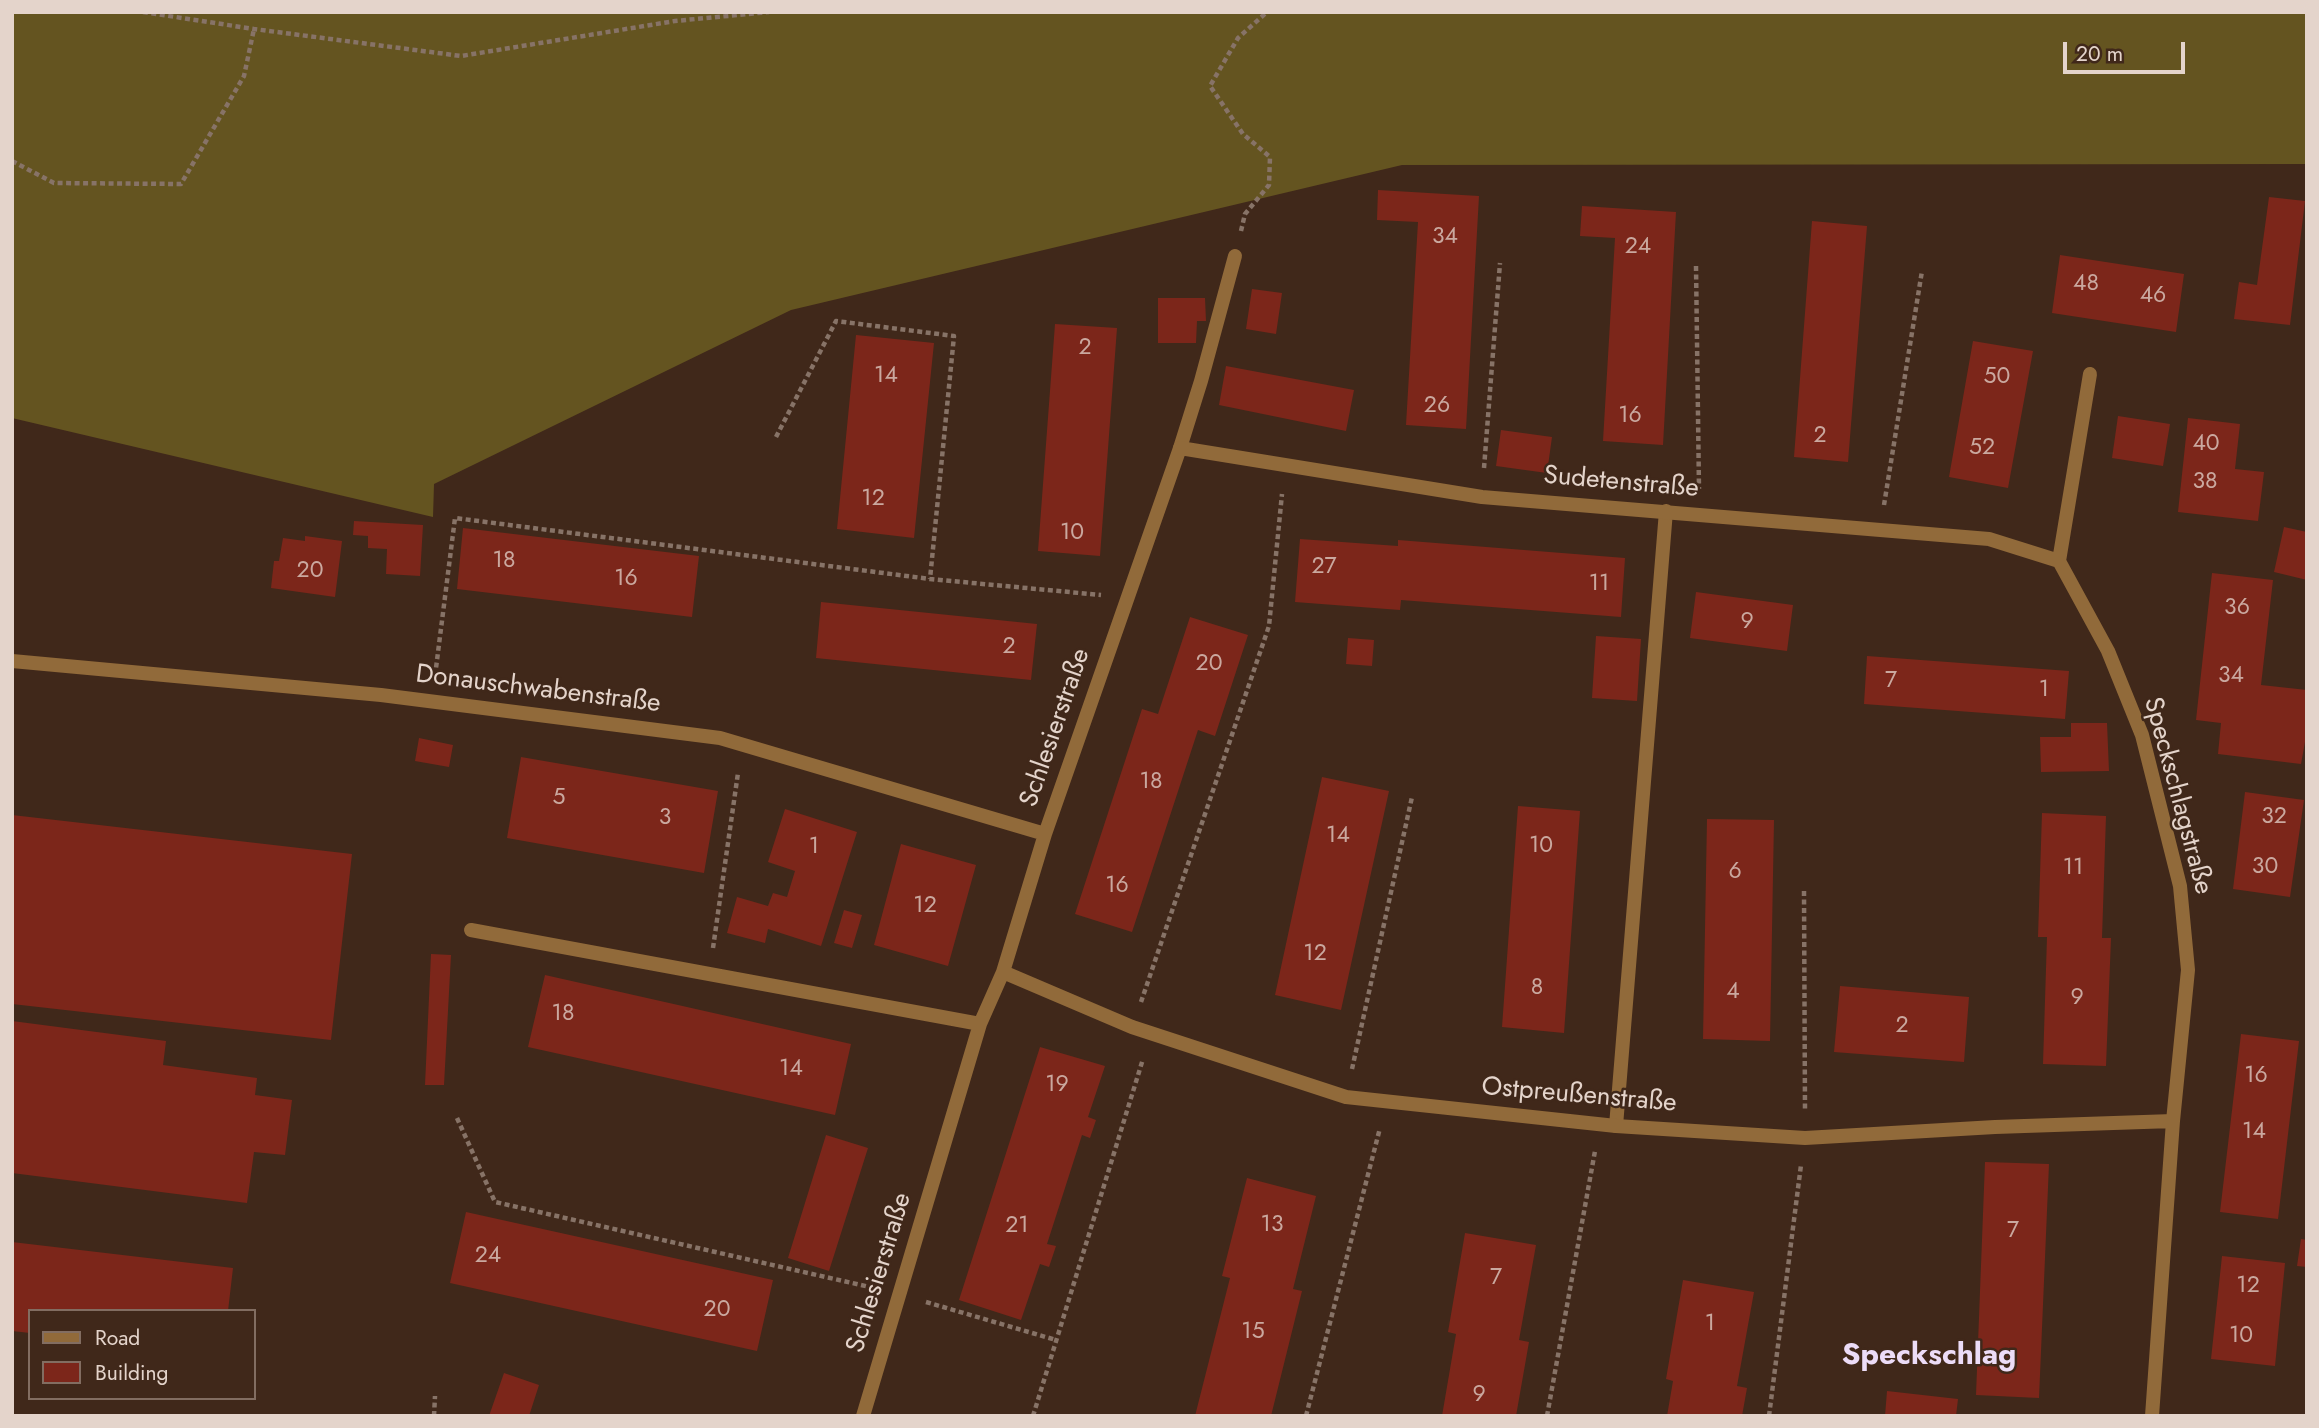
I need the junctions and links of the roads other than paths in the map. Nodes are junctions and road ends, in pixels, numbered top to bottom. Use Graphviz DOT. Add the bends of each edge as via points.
graph roads {
  1 [pos="1235,256"];
  2 [pos="2090,374"];
  3 [pos="1180,448"];
  4 [pos="1666,511"];
  5 [pos="2059,561"];
  6 [pos="12,661"];
  7 [pos="1045,834"];
  8 [pos="471,930"];
  9 [pos="1003,972"];
  10 [pos="980,1024"];
  11 [pos="2173,1121"];
  12 [pos="1616,1126"];
  13 [pos="863,1416"];
  14 [pos="2152,1416"];
  1 -- 3 [label="street, Schlesierstraße"];
  2 -- 5 [label="street"];
  3 -- 4 [label="street, Sudetenstraße" via="1482,497"];
  3 -- 7 [label="street, Schlesierstraße"];
  4 -- 5 [label="street, Sudetenstraße" via="1989,539"];
  4 -- 12 [label="street"];
  5 -- 11 [label="street, Speckschlagstraße" via="2108,651 2141,735 2180,886 2188,970"];
  6 -- 7 [label="street, Donauschwabenstraße" via="431,701 720,738"];
  7 -- 9 [label="street, Schlesierstraße"];
  8 -- 10 [label="street"];
  9 -- 10 [label="street, Schlesierstraße"];
  9 -- 12 [label="street, Ostpreußenstraße" via="1132,1027 1346,1097"];
  10 -- 13 [label="street, Schlesierstraße"];
  11 -- 12 [label="street, Ostpreußenstraße" via="1805,1138"];
  11 -- 14 [label="street, Speckschlagstraße"];
}
